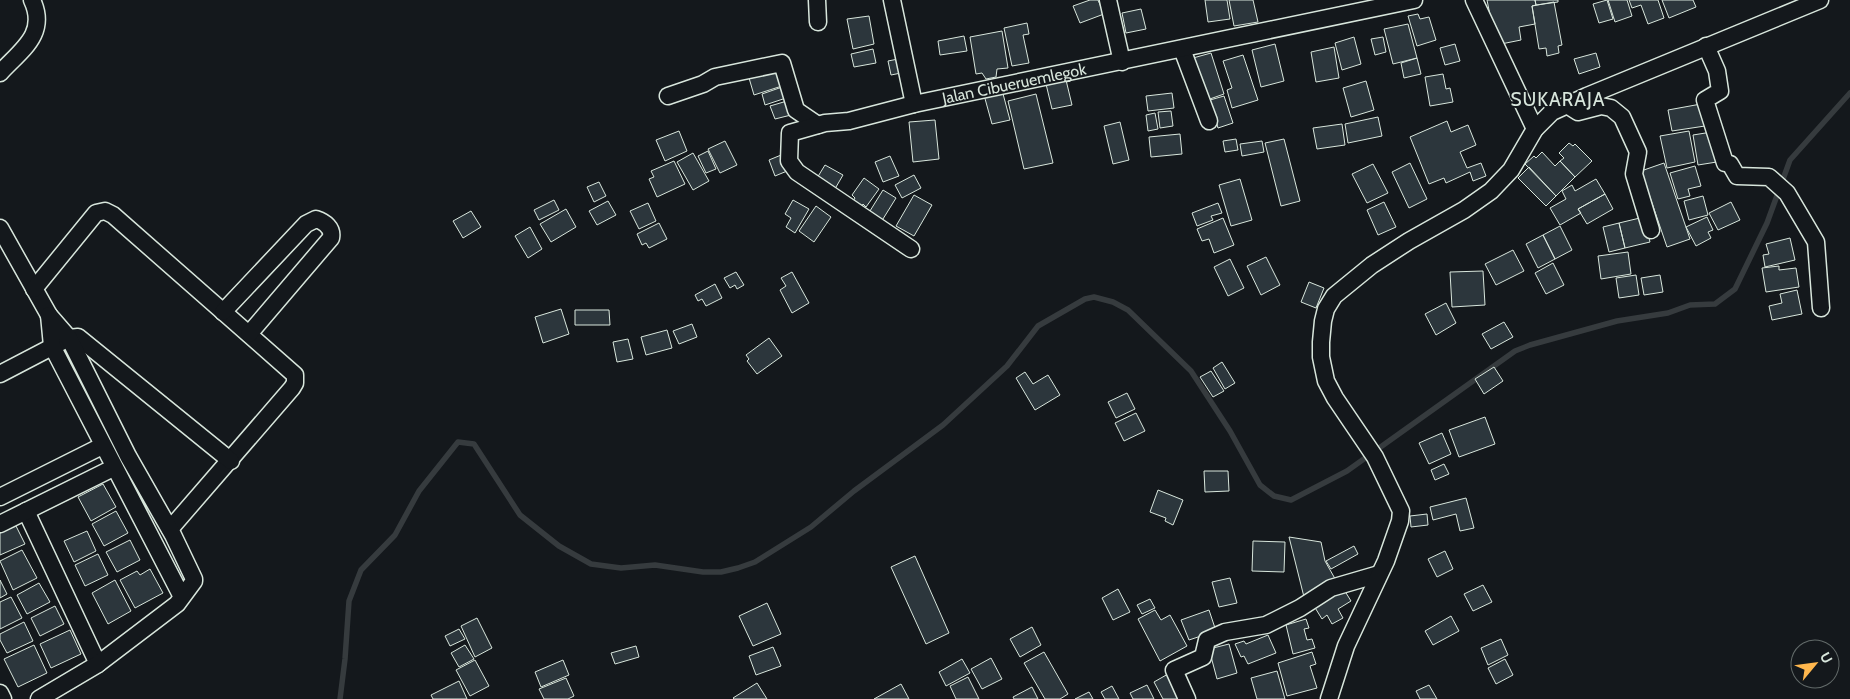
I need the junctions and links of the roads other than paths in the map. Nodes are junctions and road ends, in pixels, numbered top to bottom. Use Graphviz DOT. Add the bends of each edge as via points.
graph roads {
  1 [pos="32,0"];
  2 [pos="817,0"];
  3 [pos="892,0"];
  4 [pos="1108,0"];
  5 [pos="1414,0"];
  6 [pos="1474,0"];
  7 [pos="1820,0"];
  8 [pos="818,22"];
  9 [pos="1706,46"];
  10 [pos="1182,49"];
  11 [pos="1122,62"];
  12 [pos="0,73"];
  13 [pos="668,96"];
  14 [pos="914,104"];
  15 [pos="1567,105"];
  16 [pos="1209,121"];
  17 [pos="818,125"];
  18 [pos="1535,129"];
  19 [pos="0,228"];
  20 [pos="1651,230"];
  21 [pos="912,249"];
  22 [pos="34,289"];
  23 [pos="1821,308"];
  24 [pos="223,312"];
  25 [pos="49,315"];
  26 [pos="249,334"];
  27 [pos="69,338"];
  28 [pos="52,346"];
  29 [pos="0,374"];
  30 [pos="102,446"];
  31 [pos="231,461"];
  32 [pos="113,468"];
  33 [pos="0,496"];
  34 [pos="26,511"];
  35 [pos="0,524"];
  36 [pos="170,529"];
  37 [pos="1379,574"];
  38 [pos="182,598"];
  39 [pos="98,664"];
  40 [pos="0,693"];
  41 [pos="3,699"];
  42 [pos="39,699"];
  43 [pos="1188,699"];
  44 [pos="1329,699"];
  1 -- 12 [label="street" via="38,26"];
  2 -- 8 [label="street"];
  3 -- 14 [label="street"];
  4 -- 11 [label="street"];
  5 -- 10 [label="street, Jalan Cibueruemlegok"];
  6 -- 18 [label="street"];
  7 -- 9 [label="street"];
  9 -- 15 [label="street"];
  9 -- 23 [label="street" via="1717,71 1720,91 1705,100 1725,163 1730,164 1737,176 1769,177 1787,193 1816,242"];
  10 -- 11 [label="street, Jalan Cibueruemlegok"];
  10 -- 16 [label="street"];
  11 -- 14 [label="street, Jalan Cibueruemlegok"];
  13 -- 17 [label="street" via="715,77 782,63 796,110"];
  14 -- 17 [label="street, Jalan Cibueruemlegok" via="849,121"];
  15 -- 18 [label="street" via="1552,112"];
  15 -- 20 [label="street" via="1578,112 1601,106 1611,108 1622,117 1638,152 1634,174"];
  17 -- 21 [label="street, Jalan Cibueruemlegok" via="790,133 789,161 797,172"];
  18 -- 37 [label="street" via="1511,170 1491,191 1372,265 1334,296 1326,309 1321,342 1326,381 1371,450 1401,511"];
  19 -- 22 [label="street"];
  22 -- 24 [label="street" via="96,213 105,211"];
  22 -- 25 [label="street"];
  24 -- 26 [label="street"];
  24 -- 26 [label="street" via="306,224 316,219 323,221 331,230 331,238"];
  25 -- 27 [label="street"];
  25 -- 28 [label="street"];
  26 -- 31 [label="street" via="294,375 295,382"];
  27 -- 28 [label="street"];
  27 -- 31 [label="street" via="84,340"];
  27 -- 36 [label="street" via="128,456"];
  28 -- 29 [label="street"];
  28 -- 30 [label="street"];
  30 -- 32 [label="street"];
  30 -- 33 [label="street"];
  31 -- 36 [label="street"];
  32 -- 34 [label="street"];
  32 -- 38 [label="street"];
  34 -- 35 [label="street"];
  34 -- 39 [label="street"];
  36 -- 38 [label="street" via="194,579"];
  37 -- 43 [label="street" via="1331,588 1266,625 1225,632 1207,640 1203,657 1174,670"];
  37 -- 44 [label="street" via="1346,646"];
  38 -- 39 [label="street"];
  39 -- 42 [label="street"];
  40 -- 41 [label="street"];
}
